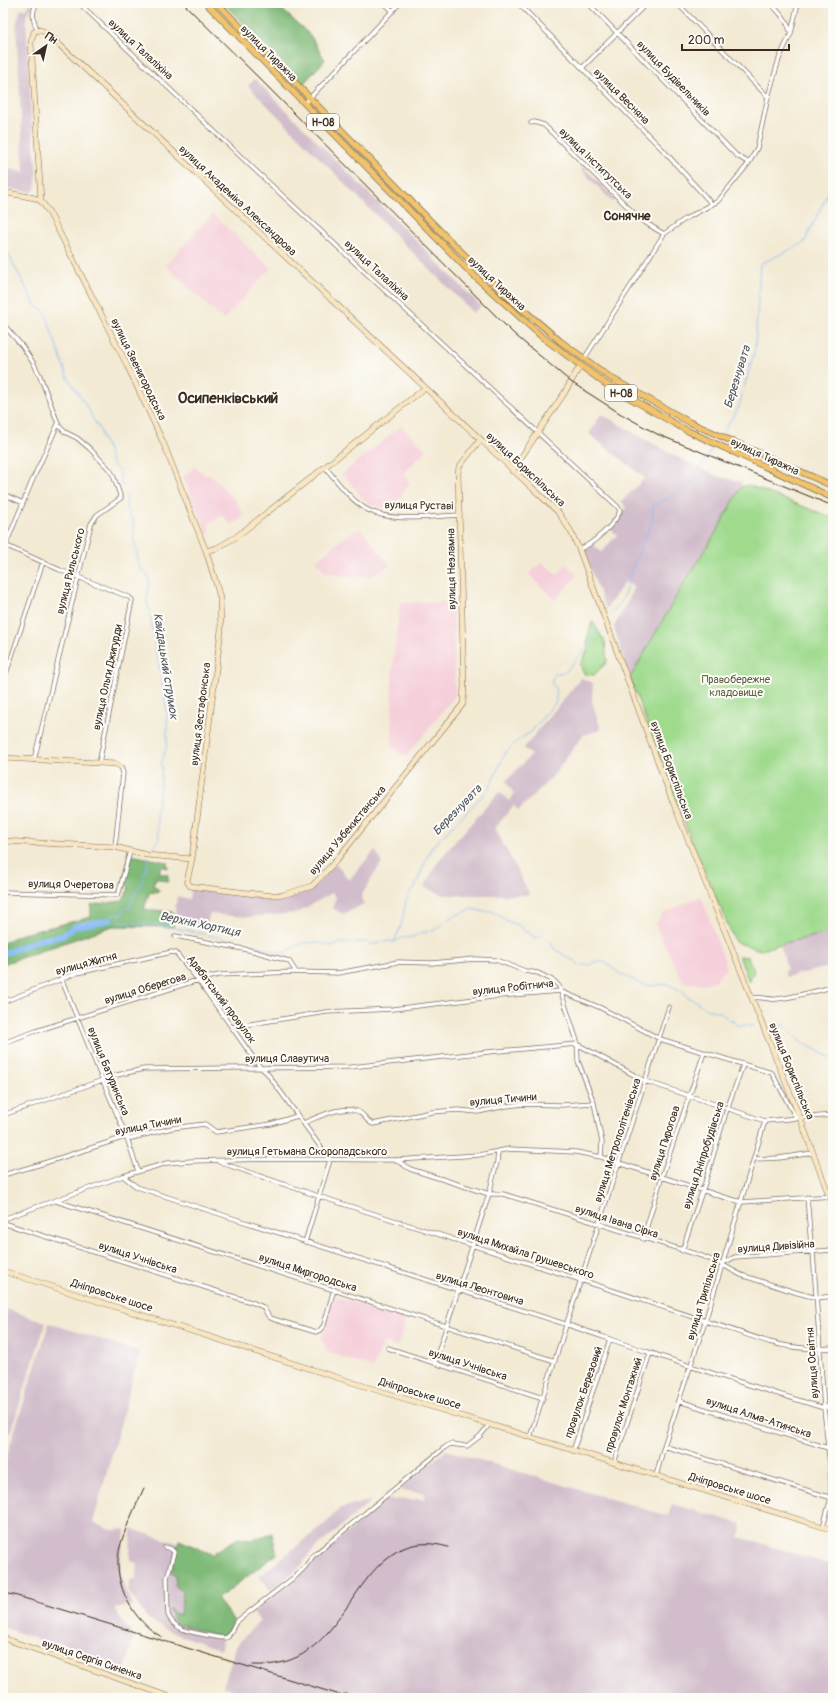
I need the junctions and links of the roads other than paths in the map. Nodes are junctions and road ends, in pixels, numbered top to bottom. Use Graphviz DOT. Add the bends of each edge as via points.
graph roads {
  1 [pos="38,3"];
  2 [pos="79,3"];
  3 [pos="206,3"];
  4 [pos="217,3"];
  5 [pos="384,3"];
  6 [pos="400,3"];
  7 [pos="518,3"];
  8 [pos="588,3"];
  9 [pos="647,3"];
  10 [pos="677,3"];
  11 [pos="770,3"];
  12 [pos="798,3"];
  13 [pos="392,11"];
  14 [pos="37,30"];
  15 [pos="617,32"];
  16 [pos="791,33"];
  17 [pos="582,68"];
  18 [pos="310,97"];
  19 [pos="768,97"];
  20 [pos="305,103"];
  21 [pos="531,124"];
  22 [pos="749,163"];
  23 [pos="3,192"];
  24 [pos="41,201"];
  25 [pos="711,203"];
  26 [pos="664,234"];
  27 [pos="3,324"];
  28 [pos="584,360"];
  29 [pos="580,366"];
  30 [pos="425,388"];
  31 [pos="58,424"];
  32 [pos="538,433"];
  33 [pos="480,440"];
  34 [pos="324,467"];
  35 [pos="512,471"];
  36 [pos="833,486"];
  37 [pos="3,494"];
  38 [pos="832,495"];
  39 [pos="23,503"];
  40 [pos="460,515"];
  41 [pos="5,546"];
  42 [pos="579,549"];
  43 [pos="3,551"];
  44 [pos="206,551"];
  45 [pos="43,562"];
  46 [pos="78,576"];
  47 [pos="3,683"];
  48 [pos="463,704"];
  49 [pos="3,758"];
  50 [pos="34,760"];
  51 [pos="99,763"];
  52 [pos="121,767"];
  53 [pos="3,841"];
  54 [pos="115,846"];
  55 [pos="130,851"];
  56 [pos="192,859"];
  57 [pos="187,881"];
  58 [pos="3,892"];
  59 [pos="175,936"];
  60 [pos="176,953"];
  61 [pos="296,972"];
  62 [pos="61,978"];
  63 [pos="198,980"];
  64 [pos="833,987"];
  65 [pos="560,991"];
  66 [pos="752,998"];
  67 [pos="3,1002"];
  68 [pos="669,1007"];
  69 [pos="78,1018"];
  70 [pos="232,1027"];
  71 [pos="660,1039"];
  72 [pos="3,1043"];
  73 [pos="577,1044"];
  74 [pos="704,1053"];
  75 [pos="743,1065"];
  76 [pos="260,1067"];
  77 [pos="102,1081"];
  78 [pos="645,1081"];
  79 [pos="689,1096"];
  80 [pos="594,1103"];
  81 [pos="727,1109"];
  82 [pos="3,1115"];
  83 [pos="833,1115"];
  84 [pos="297,1116"];
  85 [pos="798,1118"];
  86 [pos="765,1121"];
  87 [pos="303,1123"];
  88 [pos="128,1138"];
  89 [pos="498,1152"];
  90 [pos="813,1153"];
  91 [pos="601,1157"];
  92 [pos="754,1159"];
  93 [pos="330,1160"];
  94 [pos="396,1160"];
  95 [pos="216,1161"];
  96 [pos="618,1162"];
  97 [pos="138,1171"];
  98 [pos="3,1174"];
  99 [pos="124,1176"];
  100 [pos="662,1176"];
  101 [pos="702,1190"];
  102 [pos="489,1194"];
  103 [pos="318,1196"];
  104 [pos="831,1196"];
  105 [pos="807,1197"];
  106 [pos="56,1201"];
  107 [pos="742,1202"];
  108 [pos="833,1206"];
  109 [pos="3,1219"];
  110 [pos="3,1223"];
  111 [pos="599,1225"];
  112 [pos="644,1239"];
  113 [pos="304,1242"];
  114 [pos="472,1245"];
  115 [pos="833,1250"];
  116 [pos="682,1251"];
  117 [pos="814,1252"];
  118 [pos="721,1264"];
  119 [pos="3,1271"];
  120 [pos="581,1280"];
  121 [pos="334,1289"];
  122 [pos="457,1290"];
  123 [pos="833,1296"];
  124 [pos="817,1298"];
  125 [pos="705,1322"];
  126 [pos="567,1324"];
  127 [pos="446,1326"];
  128 [pos="610,1339"];
  129 [pos="388,1348"];
  130 [pos="833,1348"];
  131 [pos="821,1349"];
  132 [pos="650,1353"];
  133 [pos="555,1361"];
  134 [pos="435,1362"];
  135 [pos="690,1366"];
  136 [pos="543,1398"];
  137 [pos="679,1401"];
  138 [pos="833,1405"];
  139 [pos="824,1408"];
  140 [pos="490,1425"];
  141 [pos="530,1437"];
  142 [pos="664,1446"];
  143 [pos="831,1448"];
  144 [pos="573,1451"];
  145 [pos="614,1463"];
  146 [pos="656,1476"];
  147 [pos="832,1498"];
  148 [pos="823,1527"];
  149 [pos="833,1530"];
  150 [pos="165,1547"];
  151 [pos="3,1638"];
  152 [pos="174,1698"];
  1 -- 14 [label="street" via="32,16"];
  2 -- 32 [label="street, вулиця Талаліхіна"];
  3 -- 20 [label="main road, вулиця Тиражна / Н-08"];
  4 -- 18 [label="main road, вулиця Тиражна / Н-08"];
  5 -- 13 [label="street"];
  6 -- 13 [label="street"];
  7 -- 17 [label="street, вулиця Весняна"];
  8 -- 15 [label="street, вулиця Будівельників"];
  9 -- 15 [label="street"];
  10 -- 19 [label="street"];
  11 -- 16 [label="street" via="787,23"];
  12 -- 16 [label="street"];
  13 -- 18 [label="street"];
  14 -- 24 [label="street, вулиця Звенигородська" via="31,42"];
  14 -- 30 [label="street, вулиця Академіка Александрова" via="43,30 50,36"];
  15 -- 17 [label="street"];
  15 -- 22 [label="street, вулиця Будівельників" via="736,155"];
  16 -- 19 [label="street" via="778,59"];
  17 -- 25 [label="street, вулиця Весняна"];
  18 -- 20 [label="street"];
  18 -- 28 [label="main road, вулиця Тиражна / Н-08" via="507,296"];
  19 -- 22 [label="street" via="757,148"];
  20 -- 29 [label="main road, вулиця Тиражна / Н-08" via="470,272 541,336"];
  21 -- 26 [label="street, вулиця Інститутська" via="534,122 544,125 641,220"];
  22 -- 25 [label="street" via="718,201"];
  23 -- 24 [label="street"];
  24 -- 44 [label="street, вулиця Звенигородська" via="126,363 163,442"];
  25 -- 26 [label="street"];
  26 -- 28 [label="street"];
  27 -- 31 [label="street" via="34,364"];
  28 -- 29 [label="main road"];
  28 -- 36 [label="main road, вулиця Тиражна / Н-08" via="689,422"];
  29 -- 32 [label="street"];
  29 -- 38 [label="main road, вулиця Тиражна / Н-08" via="607,385 686,430"];
  30 -- 33 [label="street, вулиця Бориспільська"];
  30 -- 34 [label="street"];
  31 -- 39 [label="street"];
  31 -- 46 [label="street, вулиця Рильського" via="65,432 89,448 110,470 121,498 97,515 93,521"];
  32 -- 35 [label="street"];
  32 -- 42 [label="street, вулиця Талаліхіна" via="620,511 600,535"];
  33 -- 35 [label="street, вулиця Бориспільська"];
  33 -- 40 [label="street, вулиця Незламна" via="459,467"];
  34 -- 40 [label="street, вулиця Руставі" via="356,500 380,515"];
  34 -- 44 [label="street" via="236,537"];
  35 -- 42 [label="street, вулиця Бориспільська" via="558,512"];
  37 -- 39 [label="street"];
  39 -- 41 [label="street"];
  40 -- 48 [label="street, вулиця Незламна"];
  41 -- 43 [label="street"];
  41 -- 45 [label="street"];
  42 -- 66 [label="street, вулиця Бориспільська" via="670,797"];
  44 -- 56 [label="street, вулиця Зестафонська" via="220,598 222,630"];
  45 -- 46 [label="street"];
  45 -- 47 [label="street"];
  46 -- 50 [label="street, вулиця Рильського"];
  46 -- 51 [label="street, вулиця Ольги Джигурди" via="132,600"];
  48 -- 57 [label="street, вулиця Узбекистанська" via="334,864 312,886 272,896 192,886"];
  49 -- 50 [label="street"];
  50 -- 51 [label="street"];
  51 -- 52 [label="street" via="116,764"];
  52 -- 54 [label="street"];
  53 -- 54 [label="street"];
  54 -- 55 [label="street"];
  55 -- 56 [label="street"];
  55 -- 58 [label="street, вулиця Очеретова" via="117,895"];
  56 -- 57 [label="street, вулиця Зестафонська"];
  59 -- 61 [label="street" via="249,950 288,961"];
  60 -- 62 [label="street, вулиця Житня" via="85,970"];
  60 -- 63 [label="street, Арабатський провулок"];
  61 -- 63 [label="street, вулиця Оберегова" via="219,975"];
  61 -- 65 [label="street, вулиця Робітнича" via="338,972 398,962 432,963 475,958 496,960 538,973 554,981"];
  62 -- 67 [label="street, вулиця Житня"];
  62 -- 69 [label="street, вулиця Батуринська"];
  63 -- 69 [label="street, вулиця Оберегова"];
  63 -- 70 [label="street, Арабатський провулок"];
  64 -- 66 [label="street" via="774,999"];
  65 -- 70 [label="street, вулиця Робітнича" via="387,1009 326,1012"];
  65 -- 71 [label="street" via="601,1008"];
  65 -- 73 [label="street"];
  66 -- 85 [label="street, вулиця Бориспільська"];
  68 -- 71 [label="street, вулиця Метрополітенівська"];
  69 -- 72 [label="street, вулиця Оберегова"];
  69 -- 77 [label="street, вулиця Батуринська"];
  70 -- 76 [label="street, Арабатський провулок"];
  71 -- 74 [label="street"];
  71 -- 78 [label="street, вулиця Метрополітенівська"];
  73 -- 76 [label="street, вулиця Славутича" via="351,1067"];
  73 -- 78 [label="street"];
  73 -- 80 [label="street" via="578,1061"];
  74 -- 75 [label="street"];
  74 -- 79 [label="street, вулиця Пирогова"];
  75 -- 81 [label="street, вулиця Дніпробудівська"];
  75 -- 85 [label="street" via="772,1073"];
  76 -- 77 [label="street, вулиця Славутича" via="144,1069"];
  76 -- 84 [label="street, Арабатський провулок"];
  77 -- 82 [label="street, вулиця Славутича"];
  77 -- 88 [label="street, вулиця Батуринська"];
  78 -- 79 [label="street"];
  78 -- 96 [label="street, вулиця Метрополітенівська"];
  79 -- 81 [label="street"];
  79 -- 100 [label="street, вулиця Пирогова"];
  80 -- 87 [label="street, вулиця Тичини" via="523,1104 478,1112 432,1112 373,1124 362,1114 349,1109"];
  80 -- 91 [label="street" via="602,1142"];
  81 -- 86 [label="street"];
  81 -- 101 [label="street, вулиця Дніпробудівська"];
  83 -- 85 [label="street"];
  84 -- 87 [label="street, Арабатський провулок"];
  84 -- 88 [label="street, вулиця Тичини" via="271,1124 216,1132 204,1124"];
  85 -- 86 [label="street"];
  85 -- 90 [label="street, вулиця Бориспільська"];
  86 -- 92 [label="street, вулиця Трипільська"];
  87 -- 93 [label="street, Арабатський провулок"];
  88 -- 97 [label="street, вулиця Батуринська"];
  88 -- 98 [label="street, вулиця Тичини"];
  89 -- 91 [label="street, вулиця Гетьмана Скоропадського" via="508,1149 576,1152"];
  89 -- 94 [label="street, вулиця Гетьмана Скоропадського"];
  89 -- 102 [label="street"];
  90 -- 92 [label="street"];
  90 -- 104 [label="street, вулиця Бориспільська"];
  91 -- 96 [label="street, вулиця Гетьмана Скоропадського"];
  92 -- 107 [label="street, вулиця Трипільська"];
  93 -- 94 [label="street, вулиця Гетьмана Скоропадського"];
  93 -- 95 [label="street, вулиця Гетьмана Скоропадського"];
  93 -- 103 [label="street"];
  94 -- 102 [label="street, вулиця Івана Сірка" via="410,1169"];
  95 -- 97 [label="street, вулиця Гетьмана Скоропадського" via="167,1163"];
  95 -- 103 [label="street, вулиця Михайла Грушевського"];
  96 -- 100 [label="street, вулиця Гетьмана Скоропадського"];
  96 -- 111 [label="street, вулиця Метрополітенівська"];
  97 -- 99 [label="street, вулиця Гетьмана Скоропадського"];
  99 -- 106 [label="street, вулиця Гетьмана Скоропадського"];
  99 -- 113 [label="street, вулиця Леонтовича" via="137,1187"];
  100 -- 101 [label="street, вулиця Гетьмана Скоропадського"];
  100 -- 112 [label="street, вулиця Пирогова"];
  101 -- 107 [label="street, вулиця Гетьмана Скоропадського"];
  101 -- 116 [label="street, вулиця Дніпробудівська"];
  102 -- 111 [label="street, вулиця Івана Сірка" via="503,1194"];
  102 -- 114 [label="street"];
  103 -- 113 [label="street"];
  103 -- 114 [label="street, вулиця Михайла Грушевського"];
  104 -- 105 [label="street"];
  104 -- 108 [label="street, вулиця Бориспільська"];
  105 -- 107 [label="street"];
  105 -- 117 [label="street, вулиця Освітня"];
  106 -- 109 [label="street, вулиця Гетьмана Скоропадського"];
  106 -- 121 [label="street, вулиця Миргородська"];
  107 -- 118 [label="street, вулиця Трипільська"];
  110 -- 121 [label="street, вулиця Учнівська" via="254,1303 263,1307 272,1319 316,1332 324,1325"];
  111 -- 112 [label="street, вулиця Івана Сірка"];
  111 -- 120 [label="street, вулиця Метрополітенівська"];
  112 -- 116 [label="street, вулиця Івана Сірка"];
  113 -- 122 [label="street, вулиця Леонтовича"];
  114 -- 120 [label="street, вулиця Михайла Грушевського"];
  114 -- 122 [label="street"];
  115 -- 117 [label="street, вулиця Дивізійна"];
  116 -- 118 [label="street, вулиця Івана Сірка"];
  117 -- 118 [label="street, вулиця Дивізійна" via="735,1257"];
  117 -- 124 [label="street, вулиця Освітня"];
  118 -- 124 [label="street, вулиця Івана Сірка" via="741,1275"];
  118 -- 125 [label="street, вулиця Трипільська"];
  119 -- 140 [label="street, Дніпровське шосе"];
  120 -- 125 [label="street, вулиця Михайла Грушевського"];
  120 -- 126 [label="street, вулиця Метрополітенівська"];
  121 -- 127 [label="street, вулиця Миргородська"];
  122 -- 126 [label="street, вулиця Леонтовича"];
  122 -- 127 [label="street"];
  123 -- 124 [label="street, вулиця Івана Сірка"];
  124 -- 131 [label="street, вулиця Освітня"];
  125 -- 131 [label="street, вулиця Михайла Грушевського" via="781,1346"];
  125 -- 135 [label="street, вулиця Трипільська"];
  126 -- 128 [label="street, вулиця Леонтовича"];
  126 -- 133 [label="street, вулиця Метрополітенівська"];
  127 -- 133 [label="street, вулиця Миргородська"];
  127 -- 134 [label="street"];
  128 -- 132 [label="street, вулиця Леонтовича"];
  128 -- 144 [label="street, провулок Березовий"];
  129 -- 134 [label="street, вулиця Учнівська"];
  130 -- 131 [label="street, вулиця Михайла Грушевського"];
  131 -- 139 [label="street, вулиця Освітня"];
  132 -- 135 [label="street, вулиця Леонтовича"];
  132 -- 145 [label="street, провулок Монтажний"];
  133 -- 136 [label="street, вулиця Метрополітенівська"];
  134 -- 136 [label="street, вулиця Учнівська"];
  135 -- 137 [label="street, вулиця Трипільська"];
  135 -- 139 [label="street, вулиця Леонтовича"];
  136 -- 141 [label="street, вулиця Метрополітенівська"];
  137 -- 142 [label="street, вулиця Трипільська"];
  137 -- 143 [label="street, вулиця Алма-Атинська"];
  138 -- 139 [label="street"];
  139 -- 143 [label="street, вулиця Освітня"];
  140 -- 141 [label="street, Дніпровське шосе"];
  140 -- 150 [label="street" via="467,1446 450,1444 444,1448 313,1556 302,1570 236,1622 225,1638 188,1631 170,1620 167,1578 174,1552"];
  141 -- 144 [label="street, Дніпровське шосе"];
  142 -- 146 [label="street, вулиця Трипільська"];
  142 -- 147 [label="street"];
  143 -- 147 [label="street, вулиця Освітня"];
  144 -- 145 [label="street, Дніпровське шосе"];
  145 -- 146 [label="street, Дніпровське шосе"];
  146 -- 148 [label="street, Дніпровське шосе"];
  147 -- 148 [label="street, вулиця Освітня"];
  148 -- 149 [label="street, Дніпровське шосе"];
  151 -- 152 [label="street, вулиця Сергія Синенка"];
}
